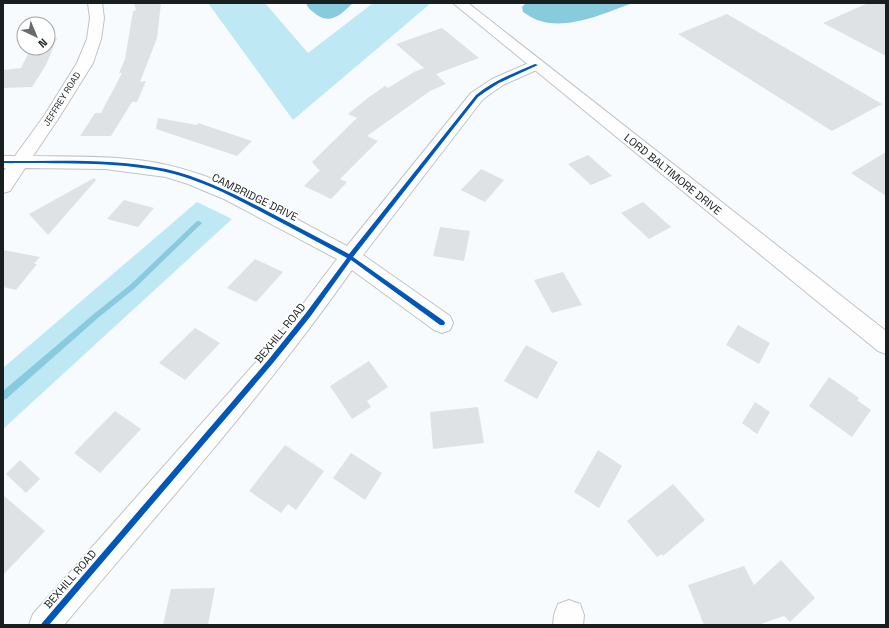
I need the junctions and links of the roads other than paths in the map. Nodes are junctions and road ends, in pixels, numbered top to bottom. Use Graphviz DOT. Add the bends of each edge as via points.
graph roads {
  1 [pos="95,3"];
  2 [pos="460,3"];
  3 [pos="536,65"];
  4 [pos="12,162"];
  5 [pos="3,186"];
  6 [pos="350,257"];
  7 [pos="442,323"];
  8 [pos="886,344"];
  9 [pos="44,625"];
  1 -- 4 [label="street, JEFFREY ROAD" via="94,39 84,63 67,93"];
  2 -- 3 [label="street, LORD BALTIMORE DRIVE"];
  3 -- 6 [label="street, BEXHILL ROAD" via="503,78 477,96"];
  3 -- 8 [label="street, LORD BALTIMORE DRIVE"];
  4 -- 5 [label="street, JEFFREY ROAD"];
  4 -- 6 [label="street, CAMBRIDGE DRIVE" via="104,163 174,173 231,194"];
  6 -- 7 [label="street, CAMBRIDGE DRIVE"];
  6 -- 9 [label="street, BEXHILL ROAD" via="271,361"];
}
